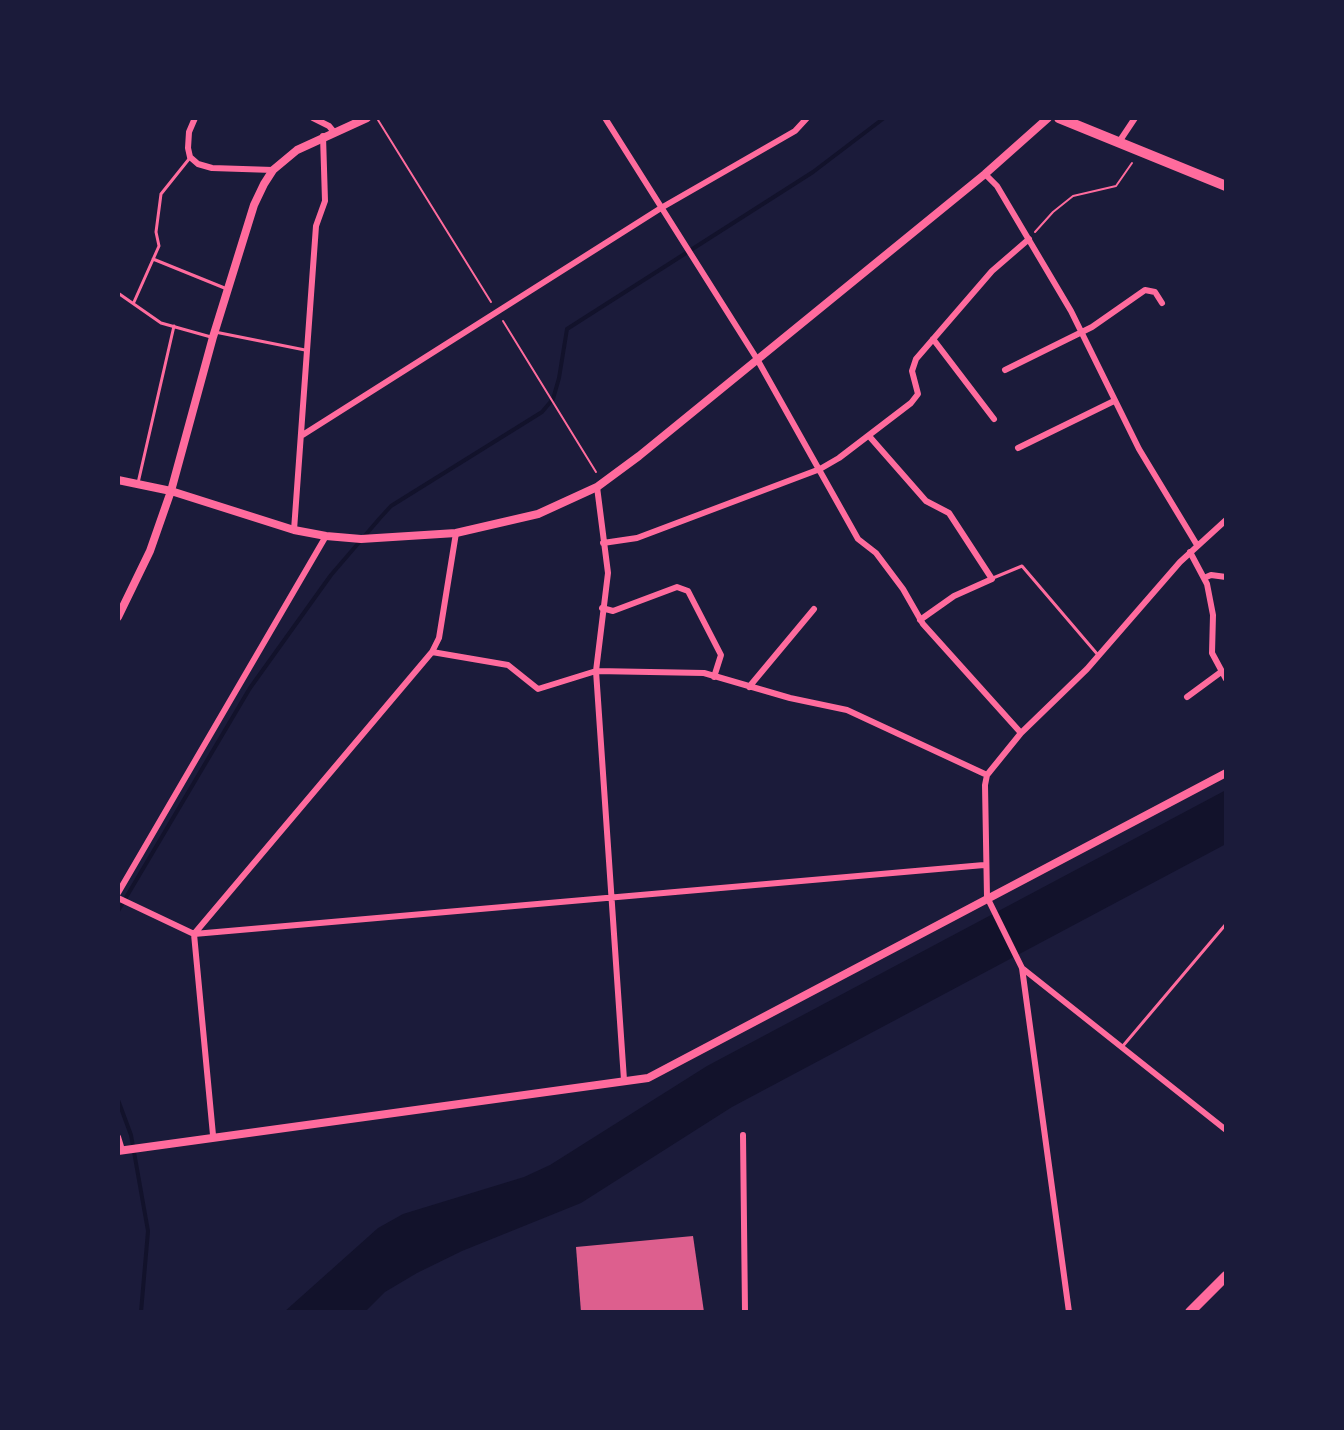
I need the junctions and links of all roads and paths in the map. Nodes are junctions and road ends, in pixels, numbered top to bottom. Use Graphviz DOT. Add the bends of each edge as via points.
graph roads {
  1 [pos="193,118"];
  2 [pos="313,118"];
  3 [pos="367,118"];
  4 [pos="377,118"];
  5 [pos="605,118"];
  6 [pos="807,118"];
  7 [pos="1048,118"];
  8 [pos="1059,118"];
  9 [pos="1135,118"];
  10 [pos="334,132"];
  11 [pos="323,136"];
  12 [pos="1119,142"];
  13 [pos="1139,151"];
  14 [pos="190,157"];
  15 [pos="273,170"];
  16 [pos="985,174"];
  17 [pos="1226,186"];
  18 [pos="661,208"];
  19 [pos="1029,239"];
  20 [pos="153,259"];
  21 [pos="228,289"];
  22 [pos="118,293"];
  23 [pos="134,302"];
  24 [pos="1162,303"];
  25 [pos="497,312"];
  26 [pos="174,326"];
  27 [pos="1081,333"];
  28 [pos="214,335"];
  29 [pos="933,339"];
  30 [pos="308,350"];
  31 [pos="757,359"];
  32 [pos="1005,370"];
  33 [pos="1114,401"];
  34 [pos="994,419"];
  35 [pos="301,436"];
  36 [pos="869,436"];
  37 [pos="1018,448"];
  38 [pos="820,469"];
  39 [pos="118,480"];
  40 [pos="138,483"];
  41 [pos="600,485"];
  42 [pos="171,491"];
  43 [pos="1226,520"];
  44 [pos="294,530"];
  45 [pos="456,533"];
  46 [pos="326,536"];
  47 [pos="603,543"];
  48 [pos="1197,545"];
  49 [pos="1190,552"];
  50 [pos="1226,577"];
  51 [pos="1204,578"];
  52 [pos="992,579"];
  53 [pos="602,608"];
  54 [pos="814,609"];
  55 [pos="118,617"];
  56 [pos="920,620"];
  57 [pos="432,652"];
  58 [pos="1098,655"];
  59 [pos="596,671"];
  60 [pos="1221,672"];
  61 [pos="714,677"];
  62 [pos="1226,679"];
  63 [pos="749,687"];
  64 [pos="1187,697"];
  65 [pos="1021,733"];
  66 [pos="1226,773"];
  67 [pos="987,775"];
  68 [pos="984,865"];
  69 [pos="118,896"];
  70 [pos="987,897"];
  71 [pos="611,898"];
  72 [pos="1226,924"];
  73 [pos="194,934"];
  74 [pos="1022,968"];
  75 [pos="1122,1047"];
  76 [pos="624,1080"];
  77 [pos="1226,1130"];
  78 [pos="213,1135"];
  79 [pos="743,1135"];
  80 [pos="118,1137"];
  81 [pos="120,1150"];
  82 [pos="1226,1276"];
  83 [pos="1196,1310"];
  84 [pos="745,1312"];
  85 [pos="1069,1312"];
  1 -- 14 [label="street"];
  2 -- 10 [label="street"];
  3 -- 10 [label="street"];
  4 -- 25 [label="path"];
  5 -- 18 [label="street"];
  6 -- 18 [label="street" via="795,131"];
  7 -- 16 [label="street"];
  8 -- 12 [label="main road"];
  9 -- 12 [label="street"];
  10 -- 11 [label="street"];
  11 -- 15 [label="street"];
  11 -- 30 [label="street" via="325,201 316,226"];
  12 -- 13 [label="main road"];
  13 -- 17 [label="main road"];
  13 -- 19 [label="path" via="1116,186 1073,196"];
  14 -- 15 [label="street" via="212,168"];
  14 -- 20 [label="lane" via="161,194 159,246"];
  15 -- 21 [label="street" via="254,205"];
  16 -- 19 [label="street"];
  16 -- 31 [label="street"];
  18 -- 25 [label="street"];
  18 -- 31 [label="street"];
  19 -- 27 [label="street"];
  19 -- 29 [label="street" via="992,271"];
  20 -- 21 [label="lane"];
  20 -- 23 [label="lane"];
  21 -- 28 [label="street"];
  22 -- 23 [label="lane"];
  23 -- 26 [label="lane" via="161,323"];
  24 -- 27 [label="street" via="1155,292 1145,290"];
  25 -- 35 [label="street"];
  25 -- 41 [label="path"];
  26 -- 28 [label="lane"];
  26 -- 40 [label="lane"];
  27 -- 32 [label="street"];
  27 -- 33 [label="street"];
  28 -- 30 [label="lane"];
  28 -- 42 [label="street"];
  29 -- 34 [label="street"];
  29 -- 36 [label="street" via="912,371 918,394"];
  30 -- 35 [label="street"];
  31 -- 38 [label="street"];
  31 -- 41 [label="street"];
  33 -- 37 [label="street"];
  33 -- 48 [label="street"];
  35 -- 44 [label="street"];
  36 -- 38 [label="street"];
  36 -- 52 [label="street" via="926,501 949,513"];
  38 -- 47 [label="street" via="627,541"];
  38 -- 56 [label="street" via="858,539 876,553"];
  39 -- 40 [label="street"];
  40 -- 42 [label="street"];
  41 -- 45 [label="street" via="524,519"];
  41 -- 47 [label="street"];
  42 -- 44 [label="street"];
  42 -- 55 [label="street"];
  43 -- 48 [label="street"];
  44 -- 46 [label="street"];
  45 -- 46 [label="street"];
  45 -- 57 [label="street" via="439,638"];
  46 -- 69 [label="street"];
  47 -- 53 [label="street" via="608,573"];
  48 -- 49 [label="street"];
  49 -- 51 [label="street"];
  49 -- 58 [label="street"];
  50 -- 51 [label="street"];
  51 -- 60 [label="street" via="1213,615 1212,653"];
  52 -- 56 [label="street" via="954,596"];
  52 -- 58 [label="lane" via="1022,566"];
  53 -- 59 [label="street"];
  53 -- 61 [label="street" via="613,611 677,587 688,591 721,655"];
  54 -- 63 [label="street"];
  56 -- 65 [label="street"];
  57 -- 59 [label="street" via="508,665 538,689"];
  57 -- 73 [label="street"];
  58 -- 65 [label="street"];
  59 -- 61 [label="street"];
  59 -- 71 [label="street"];
  60 -- 62 [label="street"];
  60 -- 64 [label="street"];
  61 -- 63 [label="street"];
  63 -- 67 [label="street" via="847,710"];
  65 -- 67 [label="street"];
  66 -- 70 [label="street"];
  67 -- 68 [label="street"];
  68 -- 70 [label="street"];
  68 -- 71 [label="street"];
  69 -- 73 [label="street"];
  70 -- 74 [label="street"];
  70 -- 76 [label="street" via="685,1060 648,1078"];
  71 -- 73 [label="street"];
  71 -- 76 [label="street"];
  72 -- 75 [label="lane"];
  73 -- 78 [label="street"];
  74 -- 75 [label="street"];
  74 -- 85 [label="street"];
  75 -- 77 [label="street"];
  76 -- 78 [label="street"];
  78 -- 81 [label="street"];
  79 -- 84 [label="street"];
  80 -- 81 [label="street"];
  82 -- 83 [label="main road"];
}
